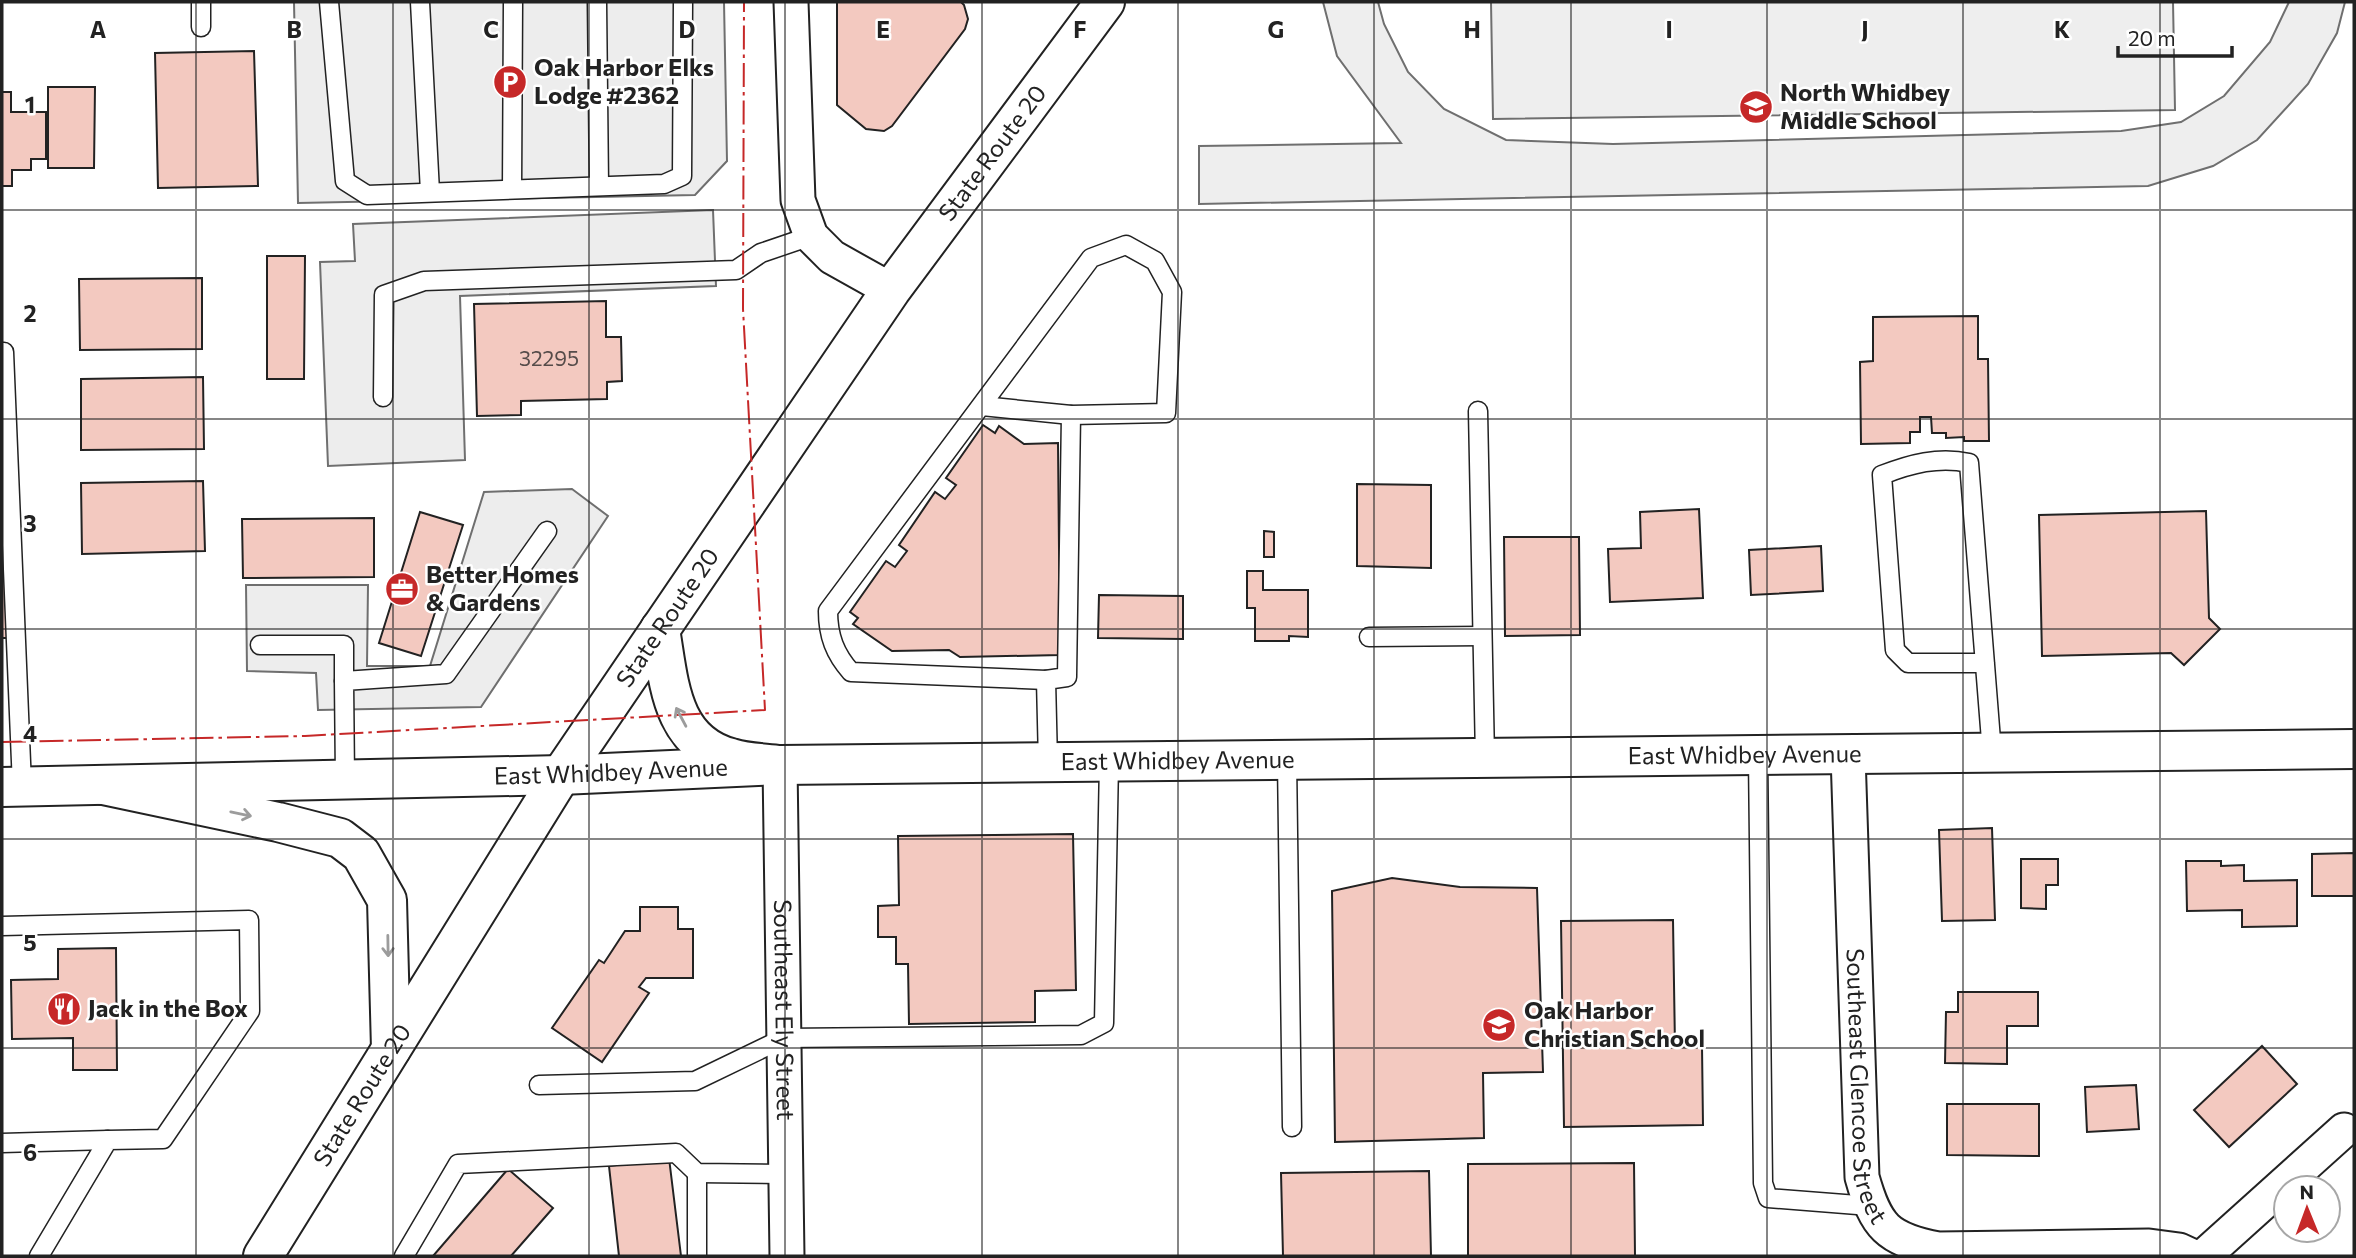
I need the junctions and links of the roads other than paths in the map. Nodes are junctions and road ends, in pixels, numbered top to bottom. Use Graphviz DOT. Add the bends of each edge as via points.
graph roads {
  1 [pos="201,2"];
  2 [pos="329,2"];
  3 [pos="420,2"];
  4 [pos="513,2"];
  5 [pos="597,2"];
  6 [pos="683,2"];
  7 [pos="791,2"];
  8 [pos="1105,2"];
  9 [pos="201,27"];
  10 [pos="599,186"];
  11 [pos="512,189"];
  12 [pos="430,192"];
  13 [pos="811,236"];
  14 [pos="891,290"];
  15 [pos="4,352"];
  16 [pos="383,397"];
  17 [pos="982,406"];
  18 [pos="1478,411"];
  19 [pos="1072,415"];
  20 [pos="547,531"];
  21 [pos="660,629"];
  22 [pos="1482,636"];
  23 [pos="1369,637"];
  24 [pos="260,645"];
  25 [pos="1985,663"];
  26 [pos="1046,680"];
  27 [pos="344,681"];
  28 [pos="2354,749"];
  29 [pos="1992,753"];
  30 [pos="1848,755"];
  31 [pos="1758,756"];
  32 [pos="1485,758"];
  33 [pos="1287,761"];
  34 [pos="1109,762"];
  35 [pos="1048,763"];
  36 [pos="780,765"];
  37 [pos="561,775"];
  38 [pos="345,779"];
  39 [pos="103,785"];
  40 [pos="12,787"];
  41 [pos="2,926"];
  42 [pos="784,1038"];
  43 [pos="391,1049"];
  44 [pos="539,1085"];
  45 [pos="1292,1127"];
  46 [pos="2344,1130"];
  47 [pos="108,1140"];
  48 [pos="2,1143"];
  49 [pos="697,1173"];
  50 [pos="786,1174"];
  51 [pos="1870,1206"];
  52 [pos="39,1256"];
  53 [pos="263,1256"];
  54 [pos="404,1256"];
  55 [pos="697,1256"];
  56 [pos="787,1256"];
  57 [pos="2192,1256"];
  58 [pos="2204,1256"];
  1 -- 9 [label="lane"];
  2 -- 12 [label="lane" via="345,181 368,195"];
  3 -- 12 [label="lane"];
  4 -- 11 [label="lane"];
  5 -- 10 [label="lane"];
  6 -- 10 [label="lane" via="682,176 664,184"];
  7 -- 13 [label="street" via="798,200"];
  8 -- 14 [label="street, State Route 20"];
  10 -- 11 [label="lane"];
  11 -- 12 [label="lane"];
  13 -- 14 [label="street" via="832,257"];
  13 -- 16 [label="lane" via="761,253 736,270 424,281 384,295"];
  14 -- 21 [label="street, State Route 20"];
  15 -- 40 [label="lane"];
  17 -- 19 [label="lane"];
  17 -- 19 [label="lane" via="1091,258 1126,245 1155,261 1171,292 1166,413"];
  17 -- 26 [label="lane" via="828,611 828,626 836,656 851,672"];
  18 -- 22 [label="lane"];
  19 -- 26 [label="lane" via="1067,677"];
  20 -- 27 [label="lane" via="446,674"];
  36 -- 21 [label="street, one-way" via="730,758 697,742 677,714"];
  21 -- 37 [label="street, State Route 20"];
  22 -- 23 [label="lane"];
  22 -- 32 [label="lane"];
  24 -- 27 [label="lane" via="344,645"];
  25 -- 25 [label="lane" via="1908,663 1895,650 1882,475 1910,463 1969,463"];
  25 -- 29 [label="lane"];
  26 -- 35 [label="lane"];
  27 -- 38 [label="lane"];
  28 -- 29 [label="street, East Whidbey Avenue"];
  29 -- 30 [label="street, East Whidbey Avenue"];
  30 -- 31 [label="street, East Whidbey Avenue"];
  30 -- 51 [label="street, Southeast Glencoe Street" via="1862,1177"];
  31 -- 32 [label="street, East Whidbey Avenue"];
  31 -- 51 [label="lane" via="1763,1183 1768,1198"];
  32 -- 33 [label="street, East Whidbey Avenue"];
  33 -- 34 [label="street, East Whidbey Avenue"];
  33 -- 45 [label="lane"];
  34 -- 35 [label="street, East Whidbey Avenue"];
  34 -- 42 [label="lane" via="1104,1023 1082,1035"];
  35 -- 36 [label="street, East Whidbey Avenue"];
  36 -- 37 [label="street, East Whidbey Avenue"];
  36 -- 42 [label="street, Southeast Ely Street"];
  37 -- 38 [label="street, East Whidbey Avenue"];
  37 -- 43 [label="street, State Route 20"];
  38 -- 39 [label="street, East Whidbey Avenue"];
  39 -- 40 [label="street, East Whidbey Avenue"];
  39 -- 43 [label="street, one-way" via="340,838 361,853 387,900"];
  41 -- 47 [label="lane" via="249,920 250,1010 163,1139"];
  42 -- 44 [label="lane" via="695,1081"];
  42 -- 50 [label="street, Southeast Ely Street"];
  43 -- 53 [label="street, State Route 20"];
  46 -- 58 [label="street"];
  47 -- 48 [label="lane"];
  47 -- 52 [label="lane"];
  49 -- 50 [label="lane"];
  49 -- 54 [label="lane" via="676,1153 458,1164"];
  49 -- 55 [label="lane"];
  50 -- 56 [label="street, Southeast Ely Street"];
  51 -- 57 [label="street, Southeast Glencoe Street" via="1885,1229 1911,1244 1938,1249 2149,1246"];
}
